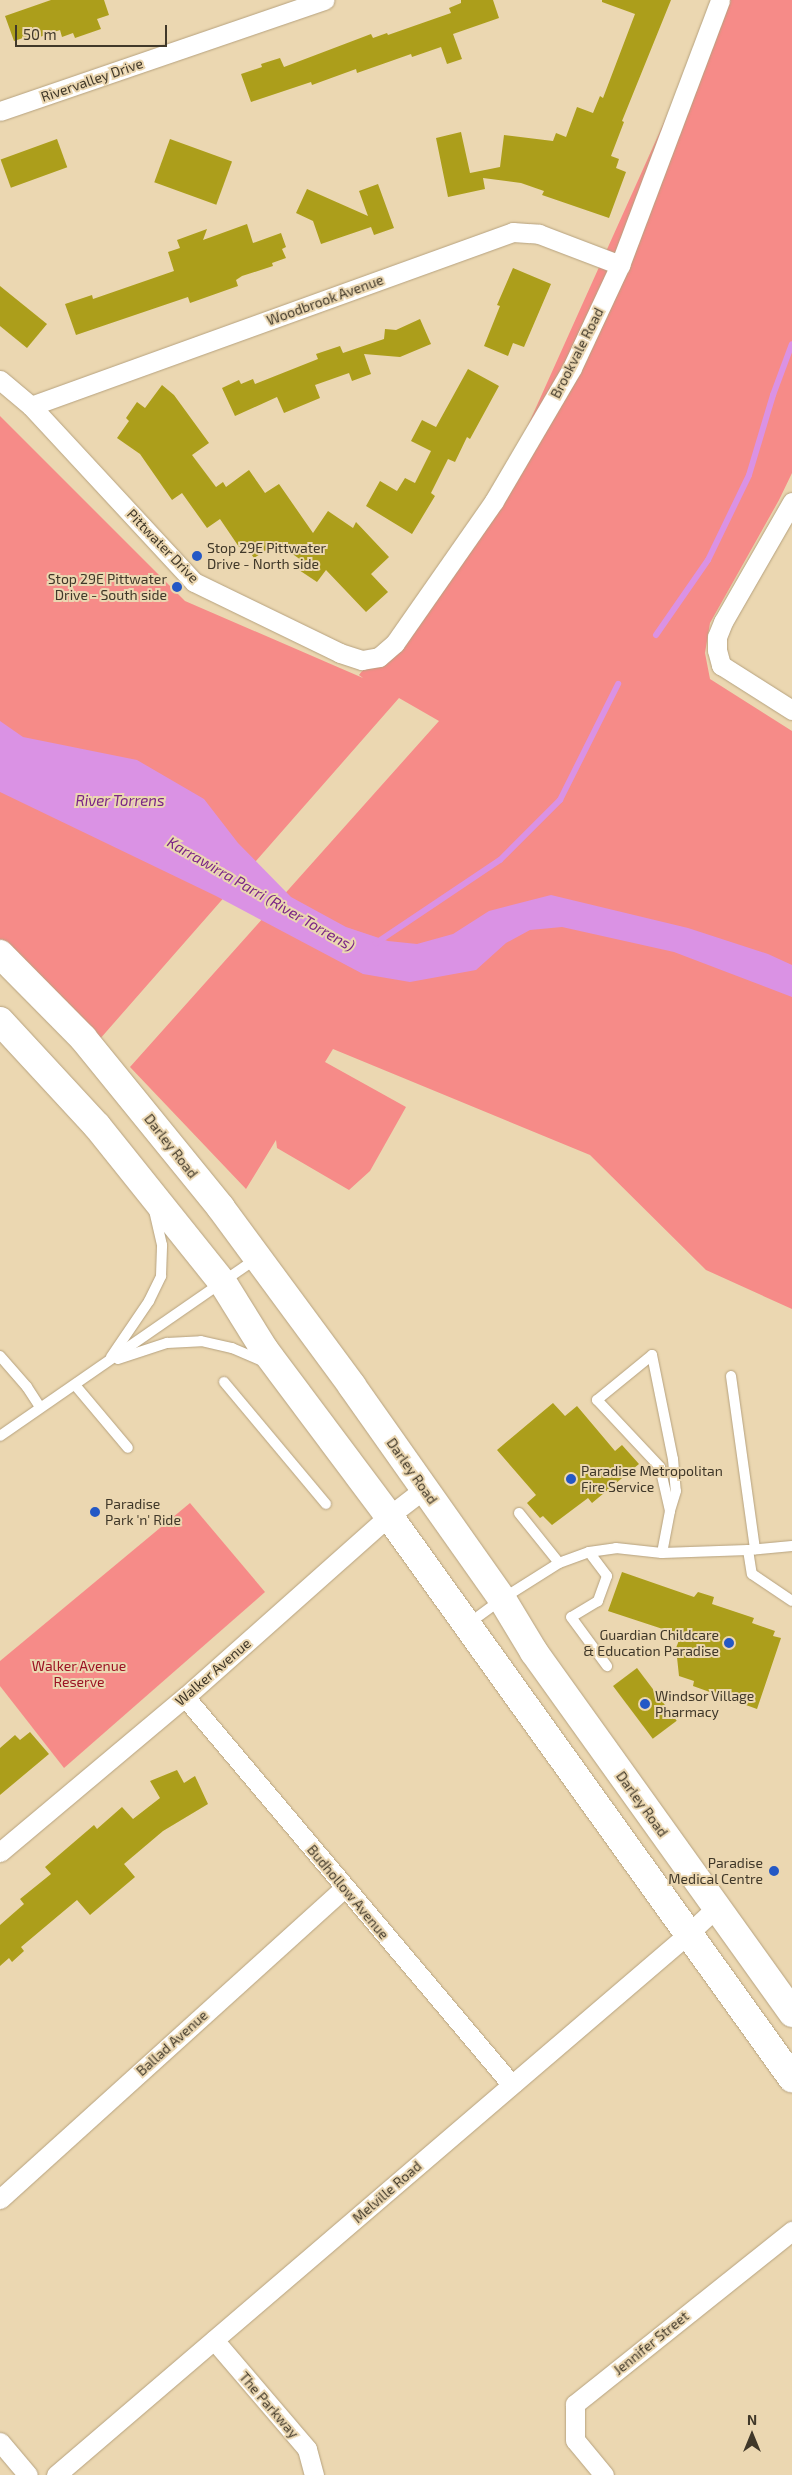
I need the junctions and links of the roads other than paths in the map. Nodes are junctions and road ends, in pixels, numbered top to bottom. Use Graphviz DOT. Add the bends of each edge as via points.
graph roads {
  1 [pos="325,0"];
  2 [pos="720,0"];
  3 [pos="0,111"];
  4 [pos="620,265"];
  5 [pos="0,380"];
  6 [pos="31,406"];
  7 [pos="792,502"];
  8 [pos="362,660"];
  9 [pos="792,710"];
  10 [pos="0,954"];
  11 [pos="2,1025"];
  12 [pos="148,1189"];
  13 [pos="257,1259"];
  14 [pos="223,1283"];
  15 [pos="0,1356"];
  16 [pos="108,1362"];
  17 [pos="280,1370"];
  18 [pos="731,1376"];
  19 [pos="224,1382"];
  20 [pos="75,1384"];
  21 [pos="40,1407"];
  22 [pos="0,1436"];
  23 [pos="128,1448"];
  24 [pos="424,1489"];
  25 [pos="326,1504"];
  26 [pos="670,1511"];
  27 [pos="519,1513"];
  28 [pos="389,1516"];
  29 [pos="792,1546"];
  30 [pos="752,1550"];
  31 [pos="589,1552"];
  32 [pos="662,1553"];
  33 [pos="559,1562"];
  34 [pos="502,1598"];
  35 [pos="792,1601"];
  36 [pos="466,1626"];
  37 [pos="607,1666"];
  38 [pos="184,1697"];
  39 [pos="0,1852"];
  40 [pos="344,1888"];
  41 [pos="716,1908"];
  42 [pos="688,1934"];
  43 [pos="792,2013"];
  44 [pos="792,2078"];
  45 [pos="512,2085"];
  46 [pos="0,2198"];
  47 [pos="792,2231"];
  48 [pos="214,2340"];
  49 [pos="0,2442"];
  50 [pos="28,2475"];
  51 [pos="56,2475"];
  52 [pos="314,2475"];
  53 [pos="604,2475"];
  1 -- 3 [label="street, Rivervalley Drive"];
  2 -- 4 [label="street, Brookvale Road"];
  4 -- 6 [label="street, Woodbrook Avenue" via="539,234 512,232"];
  4 -- 8 [label="street, Brookvale Road" via="572,368 494,501 395,642 379,657"];
  5 -- 6 [label="street, Pittwater Drive"];
  6 -- 8 [label="street, Pittwater Drive" via="194,582 340,653"];
  7 -- 9 [label="street" via="717,638 721,665"];
  10 -- 13 [label="main road, Darley Road" via="84,1038 221,1208"];
  11 -- 12 [label="main road" via="97,1126"];
  12 -- 14 [label="main road"];
  12 -- 16 [label="lane" via="162,1245 161,1276 149,1301"];
  13 -- 14 [label="lane"];
  13 -- 24 [label="main road, Darley Road"];
  14 -- 16 [label="lane"];
  14 -- 17 [label="main road"];
  15 -- 21 [label="lane"];
  16 -- 17 [label="lane" via="167,1343 201,1341 232,1348"];
  16 -- 20 [label="lane"];
  17 -- 28 [label="main road"];
  18 -- 30 [label="lane"];
  19 -- 25 [label="lane"];
  20 -- 21 [label="lane"];
  20 -- 23 [label="lane"];
  21 -- 22 [label="lane"];
  24 -- 28 [label="street, Walker Avenue"];
  24 -- 34 [label="main road, Darley Road"];
  26 -- 26 [label="lane" via="660,1467 597,1400 652,1355 673,1459 676,1491"];
  26 -- 32 [label="lane"];
  27 -- 33 [label="lane"];
  28 -- 36 [label="main road"];
  28 -- 38 [label="street, Walker Avenue"];
  29 -- 30 [label="lane"];
  30 -- 32 [label="lane"];
  30 -- 35 [label="lane" via="752,1574"];
  31 -- 32 [label="lane" via="616,1548"];
  31 -- 33 [label="lane"];
  31 -- 37 [label="lane" via="607,1576 598,1600 571,1616"];
  33 -- 34 [label="lane"];
  34 -- 36 [label="lane"];
  34 -- 41 [label="main road, Darley Road" via="534,1652"];
  36 -- 42 [label="main road"];
  38 -- 39 [label="street, Walker Avenue"];
  38 -- 40 [label="street, Budhollow Avenue"];
  40 -- 45 [label="street, Budhollow Avenue"];
  40 -- 46 [label="street, Ballad Avenue"];
  41 -- 42 [label="street, Melville Road"];
  41 -- 43 [label="main road, Darley Road"];
  42 -- 44 [label="main road"];
  42 -- 45 [label="street, Melville Road"];
  45 -- 48 [label="street, Melville Road"];
  47 -- 53 [label="street, Jennifer Street" via="575,2404 575,2440"];
  48 -- 51 [label="street, Melville Road"];
  48 -- 52 [label="street, The Parkway" via="307,2449"];
  49 -- 50 [label="street"];
}
